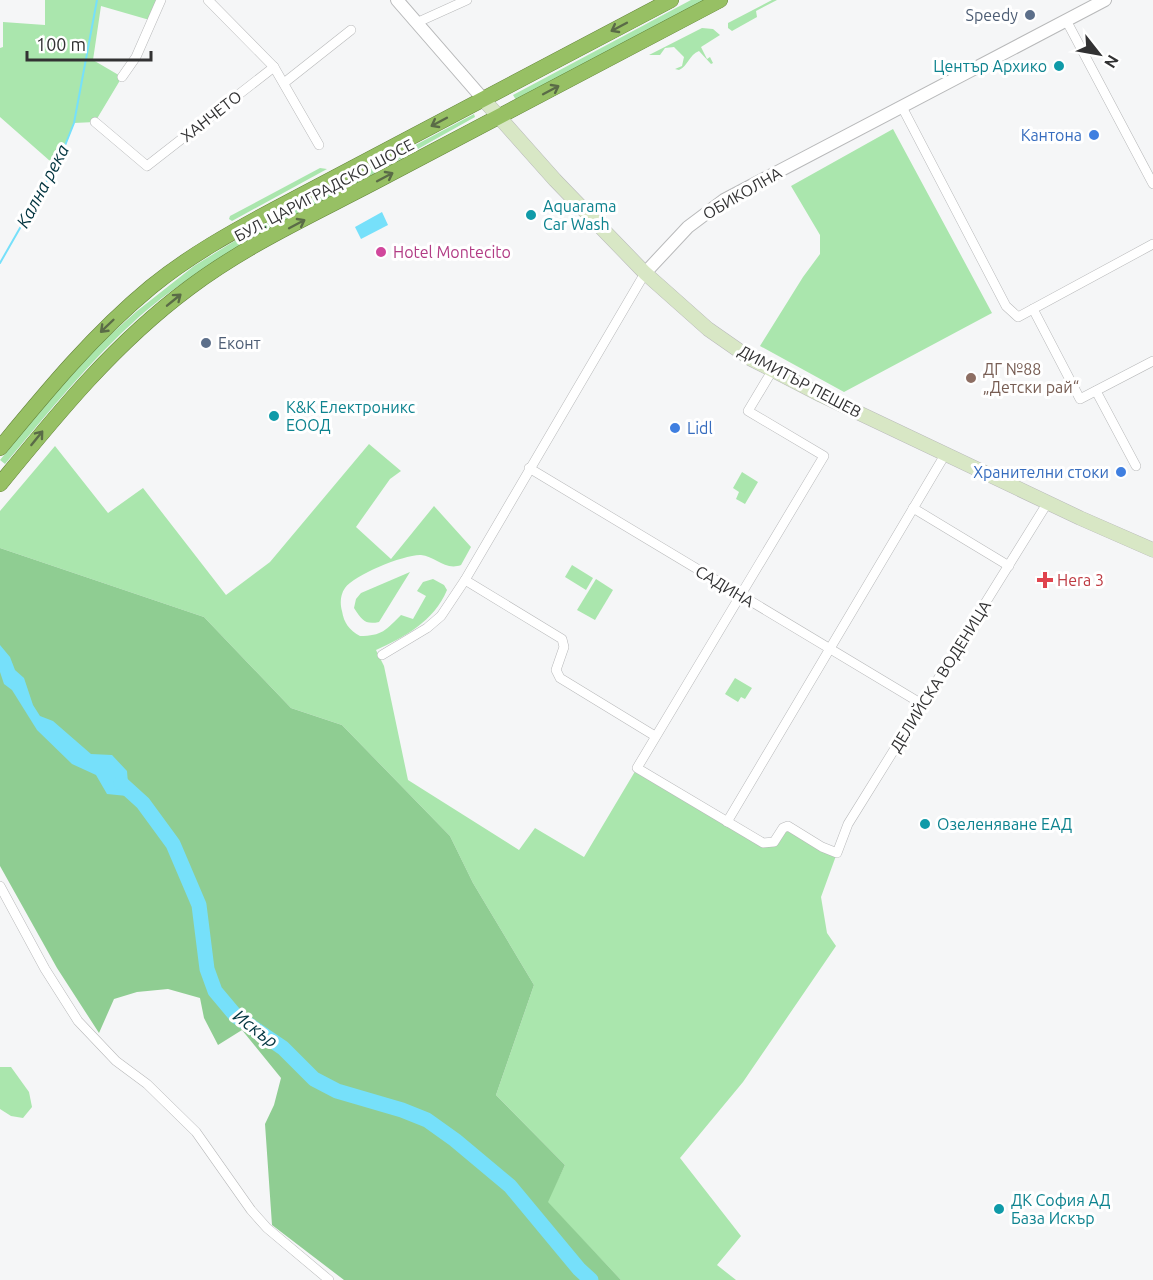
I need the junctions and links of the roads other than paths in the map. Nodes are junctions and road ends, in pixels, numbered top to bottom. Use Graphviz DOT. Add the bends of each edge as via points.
graph roads {
  1 [pos="161,0"];
  2 [pos="208,0"];
  3 [pos="397,0"];
  4 [pos="467,0"];
  5 [pos="671,0"];
  6 [pos="720,0"];
  7 [pos="1105,0"];
  8 [pos="1066,20"];
  9 [pos="416,23"];
  10 [pos="351,30"];
  11 [pos="274,67"];
  12 [pos="122,77"];
  13 [pos="284,83"];
  14 [pos="483,99"];
  15 [pos="902,107"];
  16 [pos="499,117"];
  17 [pos="95,122"];
  18 [pos="319,145"];
  19 [pos="1153,183"];
  20 [pos="1153,244"];
  21 [pos="645,273"];
  22 [pos="1033,309"];
  23 [pos="1153,361"];
  24 [pos="772,371"];
  25 [pos="1096,391"];
  26 [pos="0,448"];
  27 [pos="946,453"];
  28 [pos="1136,466"];
  29 [pos="529,468"];
  30 [pos="0,484"];
  31 [pos="1048,502"];
  32 [pos="913,508"];
  33 [pos="1153,550"];
  34 [pos="1009,566"];
  35 [pos="465,580"];
  36 [pos="740,595"];
  37 [pos="830,648"];
  38 [pos="382,655"];
  39 [pos="922,704"];
  40 [pos="655,736"];
  41 [pos="727,822"];
  42 [pos="0,886"];
  43 [pos="329,1280"];
  1 -- 12 [label="street"];
  2 -- 11 [label="street"];
  3 -- 9 [label="street"];
  4 -- 9 [label="street"];
  5 -- 14 [label="highway, БУЛ. ЦАРИГРАДСКО ШОСЕ, one-way"];
  16 -- 6 [label="highway, БУЛ. ЦАРИГРАДСКО ШОСЕ, one-way"];
  7 -- 8 [label="street, ОБИКОЛНА"];
  8 -- 15 [label="street, ОБИКОЛНА"];
  8 -- 19 [label="street"];
  9 -- 14 [label="street"];
  10 -- 13 [label="street"];
  11 -- 13 [label="street"];
  11 -- 17 [label="street, ХАНЧЕТО" via="147,166"];
  13 -- 18 [label="street"];
  14 -- 16 [label="main road, ДИМИТЪР ПЕШЕВ"];
  14 -- 26 [label="highway, БУЛ. ЦАРИГРАДСКО ШОСЕ, one-way" via="241,227 174,270 91,342"];
  15 -- 21 [label="street, ОБИКОЛНА" via="714,207 675,239"];
  15 -- 22 [label="street" via="1006,306 1018,317"];
  16 -- 21 [label="main road, ДИМИТЪР ПЕШЕВ"];
  30 -- 16 [label="highway, БУЛ. ЦАРИГРАДСКО ШОСЕ, one-way" via="104,362 188,288 263,242"];
  20 -- 22 [label="street"];
  21 -- 24 [label="main road, ДИМИТЪР ПЕШЕВ" via="708,329"];
  21 -- 29 [label="street, ОБИКОЛНА"];
  22 -- 25 [label="street" via="1080,399"];
  23 -- 25 [label="street"];
  24 -- 27 [label="main road, ДИМИТЪР ПЕШЕВ"];
  24 -- 36 [label="street" via="748,411 824,456"];
  25 -- 28 [label="street"];
  27 -- 31 [label="main road, ДИМИТЪР ПЕШЕВ"];
  27 -- 32 [label="street"];
  29 -- 35 [label="street, ОБИКОЛНА"];
  29 -- 36 [label="street, САДИНА"];
  31 -- 33 [label="main road, ДИМИТЪР ПЕШЕВ"];
  31 -- 34 [label="street, ДЕЛИЙСКА ВОДЕНИЦА"];
  32 -- 34 [label="street"];
  32 -- 37 [label="street"];
  34 -- 39 [label="street, ДЕЛИЙСКА ВОДЕНИЦА"];
  35 -- 38 [label="street, ОБИКОЛНА" via="441,616"];
  35 -- 40 [label="street" via="558,635 564,642 556,670 560,678"];
  36 -- 37 [label="street, САДИНА"];
  36 -- 40 [label="street"];
  37 -- 39 [label="street, САДИНА"];
  37 -- 41 [label="street"];
  39 -- 41 [label="street, ДЕЛИЙСКА ВОДЕНИЦА" via="848,824 837,852 788,826 774,842 763,843"];
  40 -- 41 [label="street" via="637,768"];
  42 -- 43 [label="street" via="78,1021 116,1061 147,1084 196,1132 267,1228"];
}
